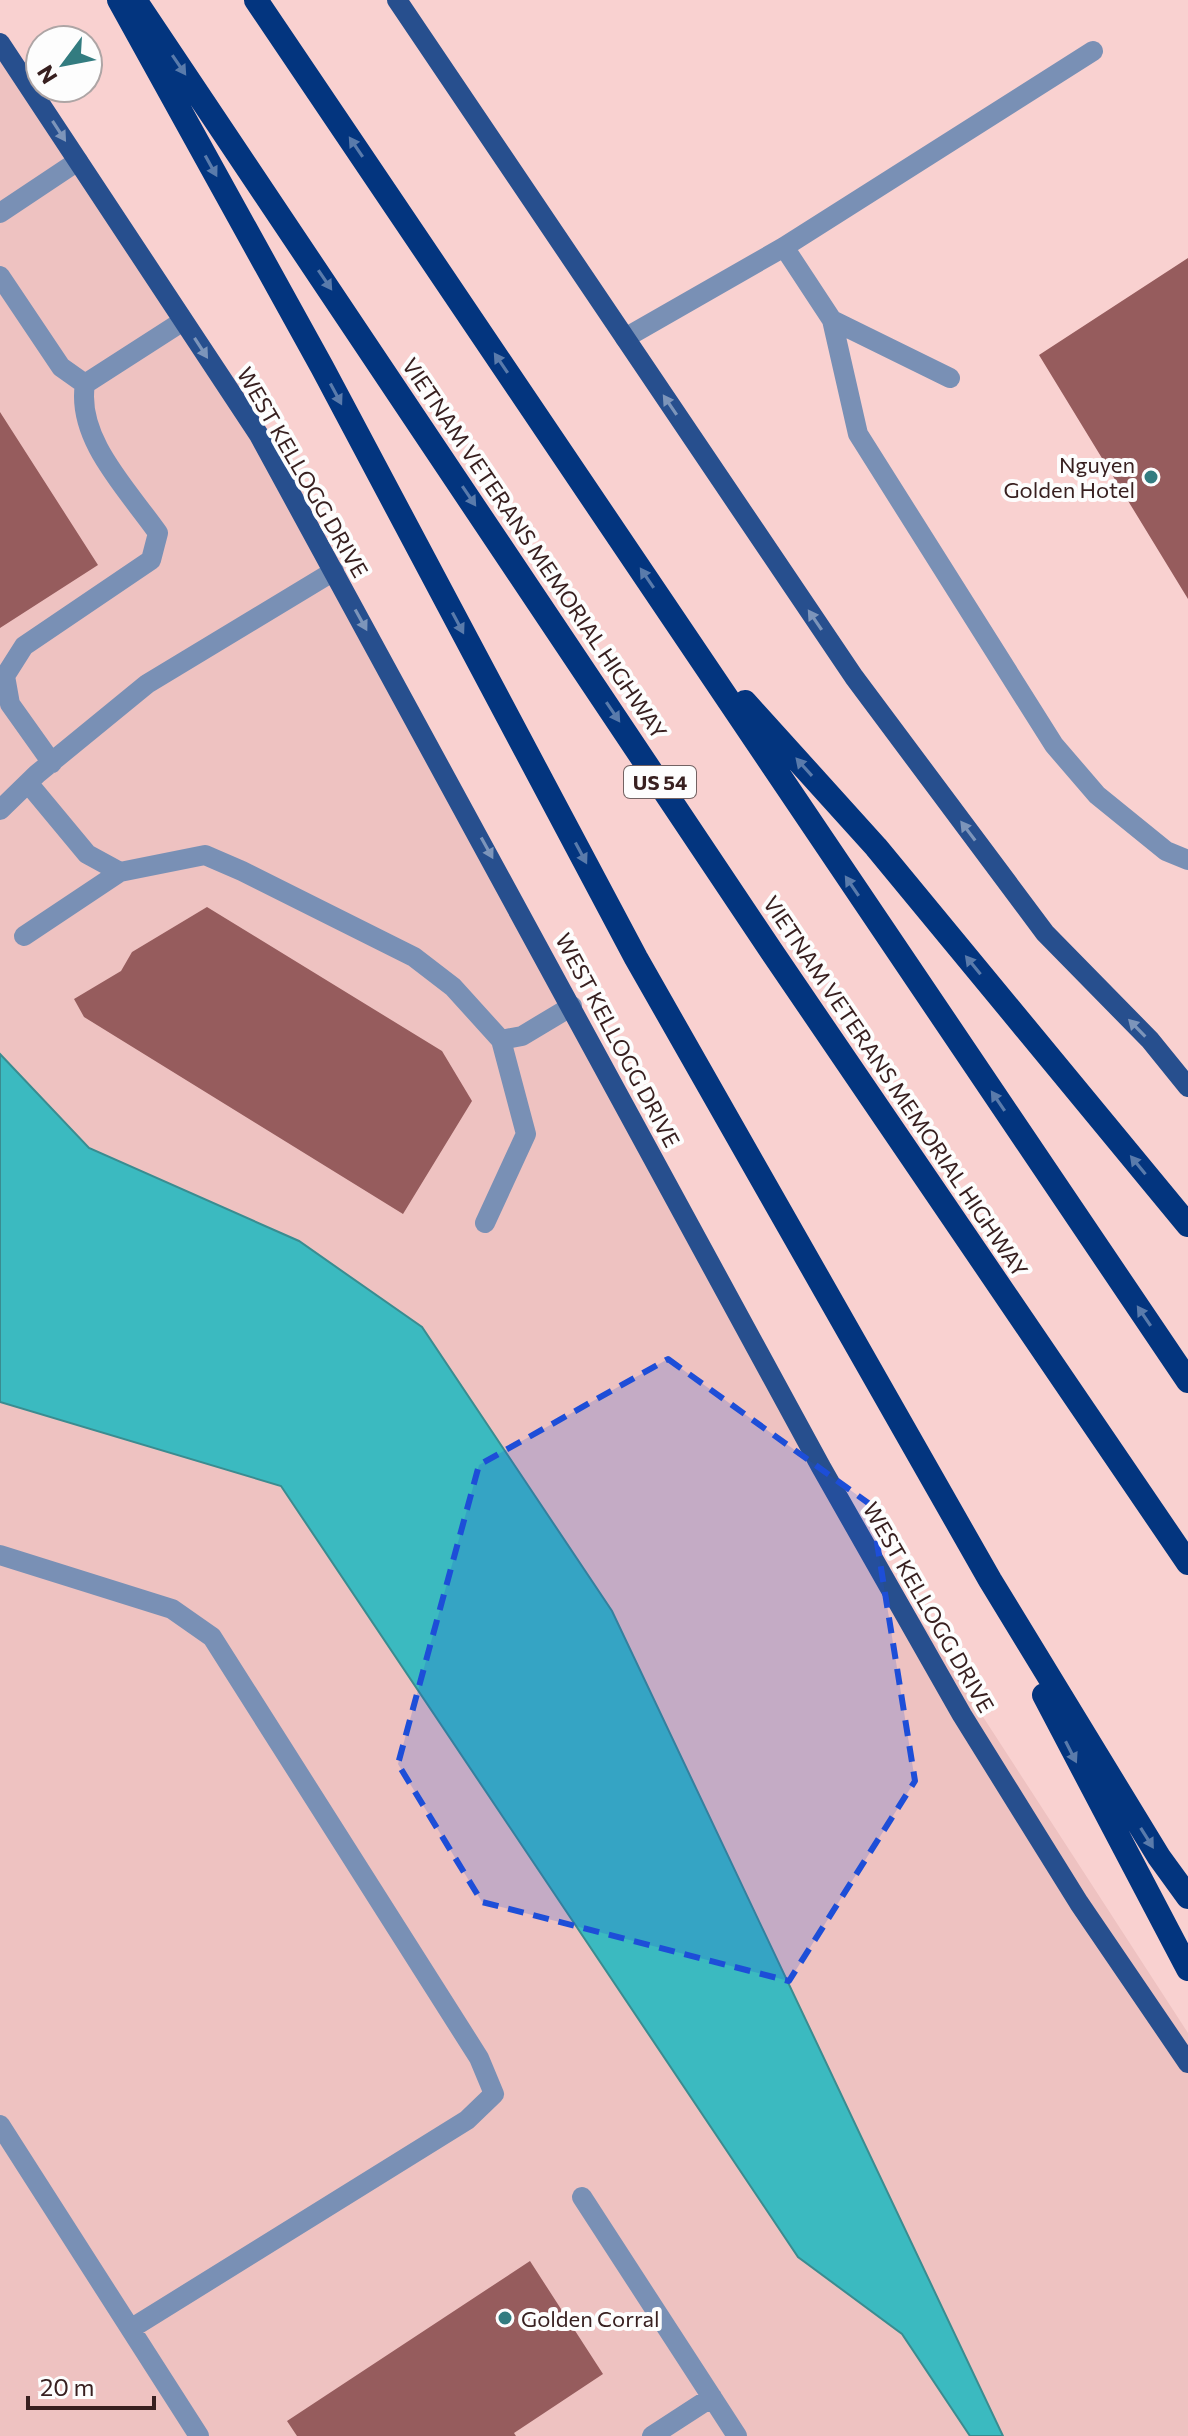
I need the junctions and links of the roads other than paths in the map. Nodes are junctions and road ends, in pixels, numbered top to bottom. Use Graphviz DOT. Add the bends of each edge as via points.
graph roads {
  1 [pos="119,0"];
  2 [pos="135,0"];
  3 [pos="256,0"];
  4 [pos="397,0"];
  5 [pos="0,43"];
  6 [pos="1093,51"];
  7 [pos="78,161"];
  8 [pos="0,213"];
  9 [pos="784,247"];
  10 [pos="0,276"];
  11 [pos="832,320"];
  12 [pos="183,321"];
  13 [pos="625,338"];
  14 [pos="950,378"];
  15 [pos="85,384"];
  16 [pos="334,571"];
  17 [pos="691,643"];
  18 [pos="2,677"];
  19 [pos="52,763"];
  20 [pos="28,783"];
  21 [pos="0,810"];
  22 [pos="1188,860"];
  23 [pos="120,872"];
  24 [pos="24,936"];
  25 [pos="572,1006"];
  26 [pos="501,1040"];
  27 [pos="1188,1087"];
  28 [pos="485,1223"];
  29 [pos="1188,1225"];
  30 [pos="1188,1381"];
  31 [pos="0,1555"];
  32 [pos="1188,1563"];
  33 [pos="990,1580"];
  34 [pos="1188,1897"];
  35 [pos="1188,1969"];
  36 [pos="1188,2063"];
  37 [pos="0,2125"];
  38 [pos="582,2197"];
  39 [pos="132,2328"];
  40 [pos="712,2397"];
  41 [pos="199,2436"];
  42 [pos="652,2436"];
  43 [pos="737,2436"];
  1 -- 33 [label="highway, one-way" via="329,380 636,958"];
  2 -- 32 [label="highway, VIETNAM VETERANS MEMORIAL HIGHWAY / US 54, one-way"];
  17 -- 3 [label="highway, one-way"];
  4 -- 13 [label="main road"];
  5 -- 7 [label="main road, WEST KELLOGG DRIVE, one-way"];
  6 -- 9 [label="street"];
  7 -- 8 [label="street"];
  7 -- 12 [label="main road, WEST KELLOGG DRIVE"];
  9 -- 11 [label="street"];
  9 -- 13 [label="street"];
  10 -- 15 [label="street" via="61,367"];
  11 -- 14 [label="street"];
  11 -- 22 [label="street" via="858,434 1054,745 1097,795 1166,851"];
  12 -- 15 [label="street"];
  12 -- 16 [label="main road, WEST KELLOGG DRIVE, one-way" via="259,435"];
  27 -- 13 [label="main road, one-way" via="1150,1040 1045,933 854,677"];
  15 -- 18 [label="street" via="82,405 89,433 158,533 151,560 24,646"];
  16 -- 19 [label="street" via="147,684"];
  16 -- 25 [label="main road, WEST KELLOGG DRIVE, one-way"];
  29 -- 17 [label="highway, one-way" via="876,847"];
  30 -- 17 [label="highway, one-way"];
  18 -- 19 [label="street" via="10,704"];
  19 -- 20 [label="street"];
  20 -- 21 [label="street"];
  20 -- 23 [label="street" via="87,854"];
  23 -- 24 [label="street"];
  23 -- 26 [label="street" via="205,855 242,871 414,957 453,987"];
  25 -- 26 [label="street" via="522,1036"];
  25 -- 36 [label="main road, WEST KELLOGG DRIVE" via="821,1467 962,1715 1079,1903"];
  26 -- 28 [label="street" via="526,1134"];
  31 -- 39 [label="street" via="172,1609 212,1637 479,2058 494,2094 467,2120"];
  33 -- 34 [label="highway, one-way"];
  33 -- 35 [label="highway, one-way" via="1071,1751"];
  37 -- 39 [label="street"];
  38 -- 40 [label="street"];
  39 -- 41 [label="street"];
  40 -- 42 [label="street"];
  40 -- 43 [label="street"];
}
